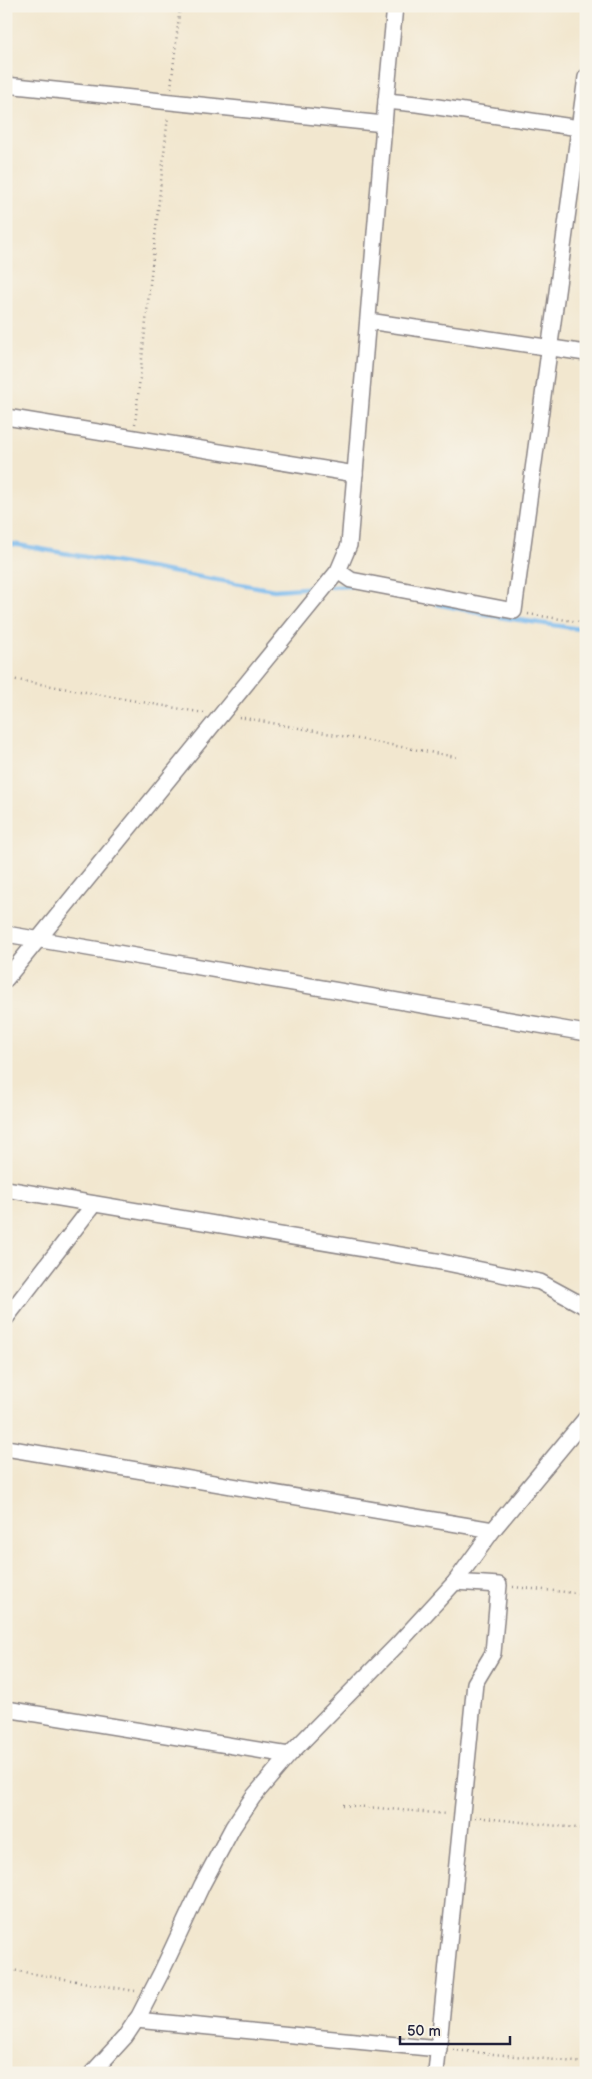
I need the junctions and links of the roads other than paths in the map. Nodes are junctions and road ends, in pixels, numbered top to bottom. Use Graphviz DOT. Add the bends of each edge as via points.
graph roads {
  1 [pos="395,6"];
  2 [pos="586,77"];
  3 [pos="6,85"];
  4 [pos="386,101"];
  5 [pos="384,124"];
  6 [pos="582,128"];
  7 [pos="368,321"];
  8 [pos="550,348"];
  9 [pos="586,353"];
  10 [pos="6,417"];
  11 [pos="355,474"];
  12 [pos="338,571"];
  13 [pos="6,934"];
  14 [pos="38,940"];
  15 [pos="6,979"];
  16 [pos="586,1032"];
  17 [pos="6,1189"];
  18 [pos="94,1204"];
  19 [pos="586,1307"];
  20 [pos="6,1318"];
  21 [pos="586,1418"];
  22 [pos="6,1448"];
  23 [pos="492,1530"];
  24 [pos="455,1582"];
  25 [pos="6,1709"];
  26 [pos="289,1755"];
  27 [pos="136,2020"];
  28 [pos="439,2049"];
  29 [pos="92,2073"];
  30 [pos="436,2073"];
  1 -- 4 [label="street"];
  2 -- 6 [label="street"];
  3 -- 5 [label="street"];
  4 -- 5 [label="street"];
  4 -- 6 [label="street"];
  5 -- 7 [label="street"];
  6 -- 8 [label="street"];
  7 -- 8 [label="street"];
  7 -- 11 [label="street"];
  8 -- 9 [label="street"];
  8 -- 12 [label="street" via="514,611 350,580"];
  10 -- 11 [label="street"];
  11 -- 12 [label="street" via="349,545"];
  12 -- 14 [label="street"];
  13 -- 14 [label="street"];
  14 -- 15 [label="street"];
  14 -- 16 [label="street"];
  17 -- 18 [label="street"];
  18 -- 19 [label="street" via="442,1262 540,1282"];
  18 -- 20 [label="street"];
  21 -- 23 [label="street"];
  22 -- 23 [label="street"];
  23 -- 24 [label="street"];
  24 -- 26 [label="street"];
  24 -- 28 [label="street" via="499,1585 492,1653 475,1684"];
  25 -- 26 [label="street"];
  26 -- 27 [label="street" via="253,1797 233,1827"];
  27 -- 28 [label="street"];
  27 -- 29 [label="street"];
  28 -- 30 [label="street"];
}
